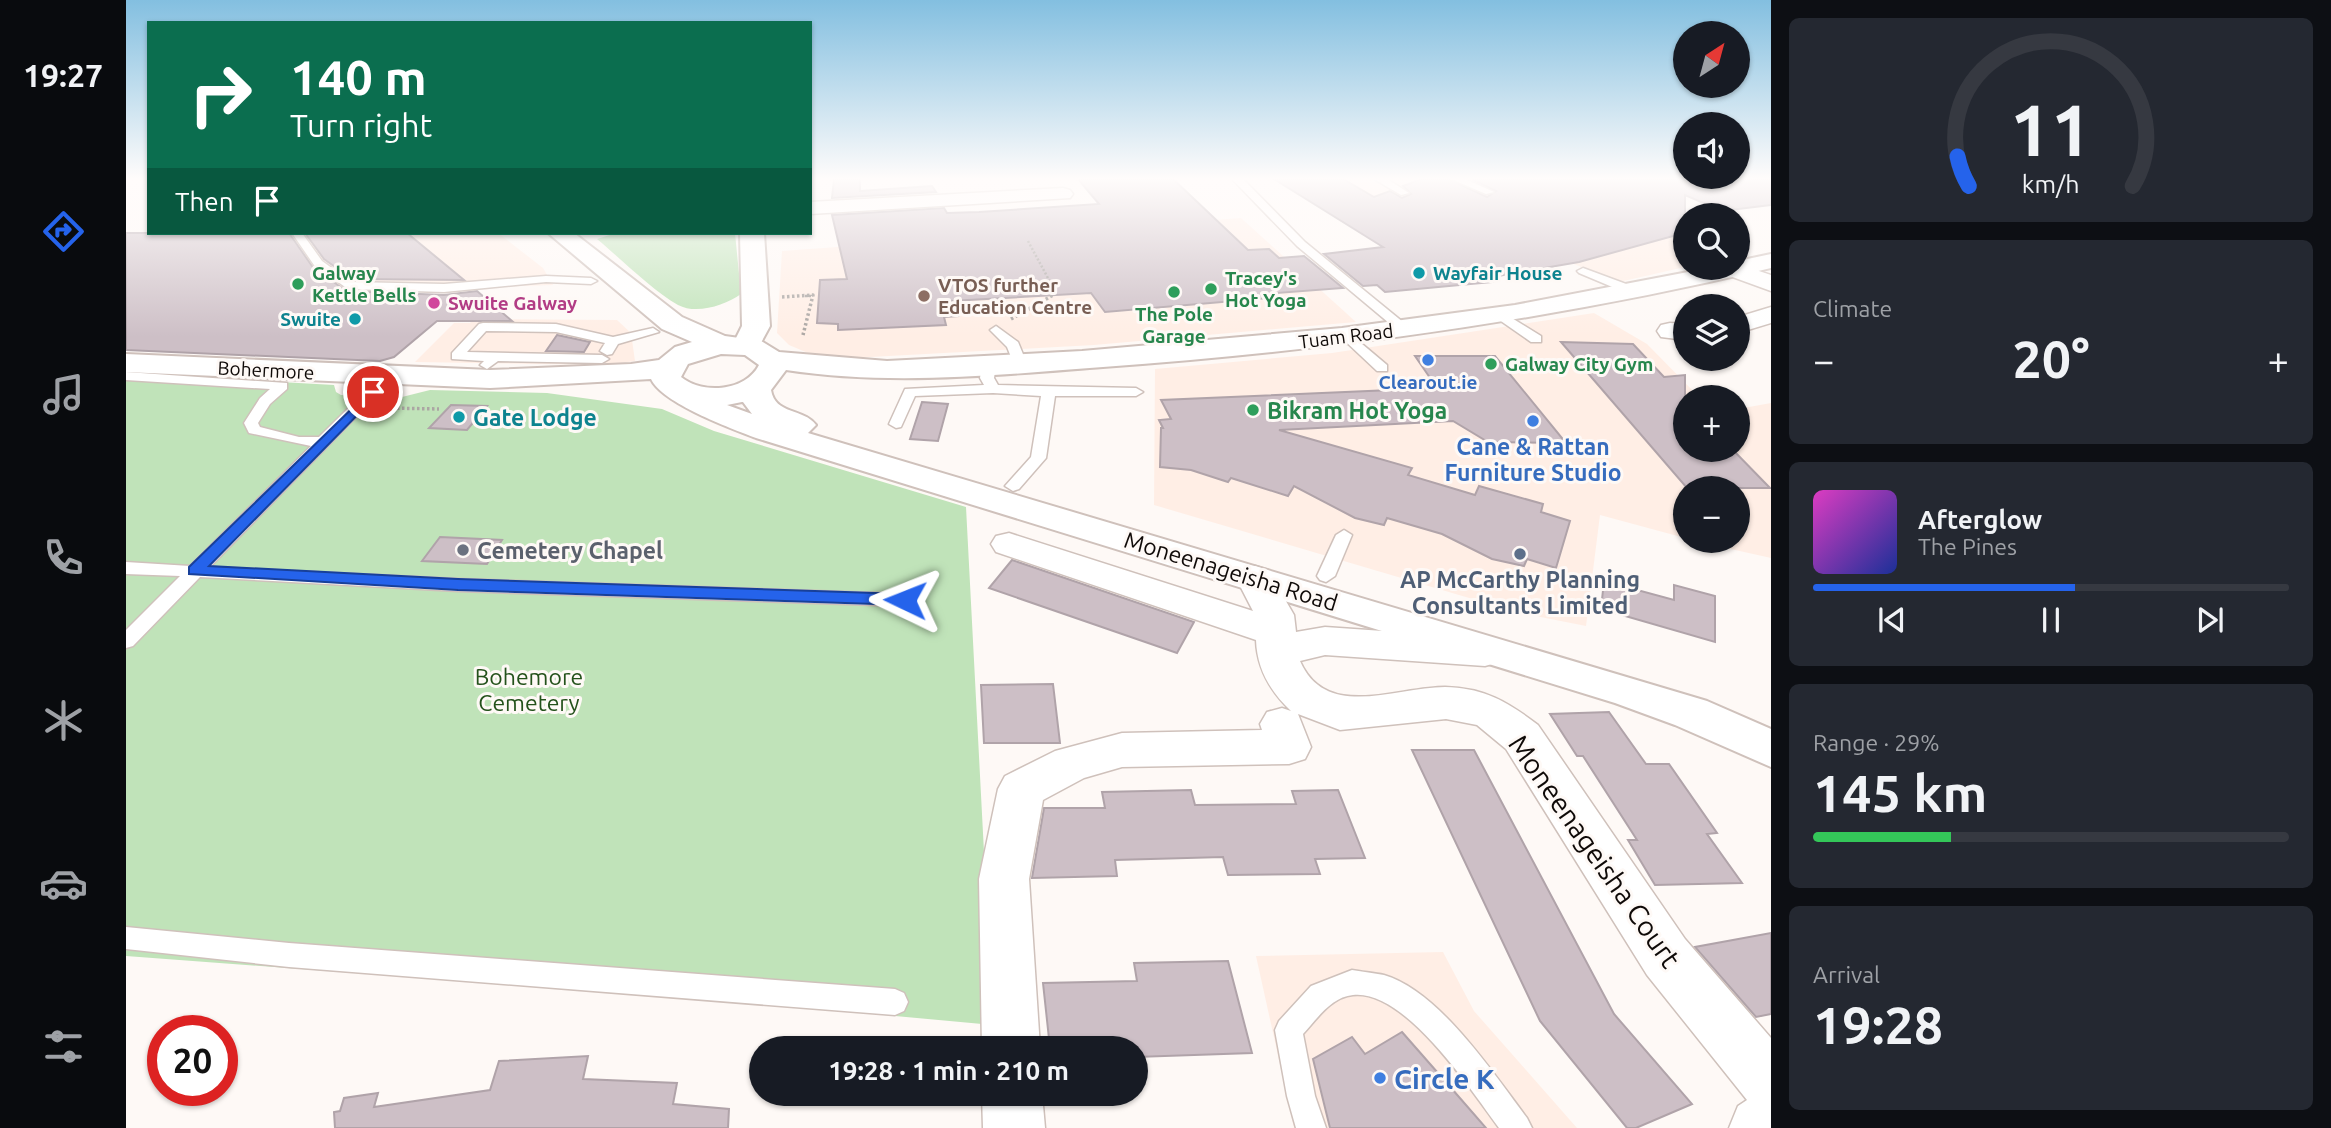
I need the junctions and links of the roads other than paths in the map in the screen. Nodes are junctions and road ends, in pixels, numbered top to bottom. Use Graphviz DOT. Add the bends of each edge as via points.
graph roads {
  1 [pos="1289,232"];
  2 [pos="298,235"];
  3 [pos="533,235"];
  4 [pos="562,235"];
  5 [pos="752,235"];
  6 [pos="1771,261"];
  7 [pos="1750,266"];
  8 [pos="1583,271"];
  9 [pos="1750,276"];
  10 [pos="1686,280"];
  11 [pos="591,281"];
  12 [pos="1771,284"];
  13 [pos="1633,291"];
  14 [pos="1771,314"];
  15 [pos="1502,316"];
  16 [pos="1750,321"];
  17 [pos="996,330"];
  18 [pos="1405,330"];
  19 [pos="653,332"];
  20 [pos="1349,337"];
  21 [pos="1536,339"];
  22 [pos="613,341"];
  23 [pos="126,363"];
  24 [pos="751,364"];
  25 [pos="1020,364"];
  26 [pos="597,367"];
  27 [pos="1382,368"];
  28 [pos="486,372"];
  29 [pos="126,376"];
  30 [pos="389,376"];
  31 [pos="991,377"];
  32 [pos="678,379"];
  33 [pos="1049,392"];
  34 [pos="1136,392"];
  35 [pos="896,424"];
  36 [pos="321,442"];
  37 [pos="1013,486"];
  38 [pos="1344,536"];
  39 [pos="1009,544"];
  40 [pos="126,568"];
  41 [pos="195,571"];
  42 [pos="1326,576"];
  43 [pos="1255,578"];
  44 [pos="905,600"];
  45 [pos="126,641"];
  46 [pos="1276,643"];
  47 [pos="1510,654"];
  48 [pos="1282,724"];
  49 [pos="1771,724"];
  50 [pos="1771,749"];
  51 [pos="126,939"];
  52 [pos="895,1002"];
  53 [pos="1011,1036"];
  54 [pos="1771,1083"];
  55 [pos="1013,1106"];
  56 [pos="1771,1119"];
  57 [pos="1014,1128"];
  58 [pos="1311,1128"];
  59 [pos="1517,1128"];
  60 [pos="1760,1128"];
  1 -- 18 [label="lane"];
  2 -- 11 [label="lane" via="318,263 348,285 444,288 546,279"];
  3 -- 11 [label="main road"];
  4 -- 24 [label="main road" via="672,323"];
  5 -- 24 [label="main road" via="756,326"];
  6 -- 7 [label="main road, Tuam Road"];
  8 -- 13 [label="lane"];
  9 -- 12 [label="street"];
  10 -- 13 [label="main road, Tuam Road"];
  11 -- 19 [label="main road"];
  13 -- 15 [label="main road, Tuam Road"];
  14 -- 16 [label="street"];
  15 -- 18 [label="main road, Tuam Road"];
  15 -- 21 [label="lane"];
  17 -- 25 [label="lane" via="1013,345"];
  18 -- 20 [label="main road, Tuam Road"];
  19 -- 22 [label="lane"];
  19 -- 32 [label="main road" via="669,353"];
  20 -- 25 [label="main road, Tuam Road"];
  20 -- 27 [label="lane"];
  22 -- 26 [label="lane"];
  22 -- 28 [label="lane" via="556,328 482,327 457,356"];
  23 -- 30 [label="main road, Bohermore"];
  24 -- 31 [label="main road, Tuam Road" via="915,368"];
  24 -- 32 [label="main road" via="725,396"];
  24 -- 32 [label="main road" via="697,349"];
  24 -- 37 [label="main road, Moneenageisha Road" via="755,397 767,413"];
  25 -- 31 [label="main road, Tuam Road"];
  26 -- 28 [label="main road, Bohermore"];
  26 -- 32 [label="main road, Bohermore"];
  28 -- 30 [label="main road, Bohermore"];
  28 -- 32 [label="main road, Bohermore"];
  29 -- 36 [label="lane" via="282,386 251,423 254,430"];
  30 -- 36 [label="lane"];
  31 -- 33 [label="lane"];
  31 -- 35 [label="lane" via="910,392"];
  32 -- 43 [label="main road, Moneenageisha Road" via="714,411 767,431"];
  33 -- 34 [label="lane"];
  33 -- 37 [label="lane" via="1038,458"];
  36 -- 41 [label="lane"];
  37 -- 42 [label="main road, Moneenageisha Road"];
  38 -- 42 [label="lane"];
  39 -- 46 [label="street"];
  40 -- 41 [label="lane"];
  41 -- 44 [label="lane"];
  41 -- 45 [label="lane"];
  42 -- 49 [label="main road, Moneenageisha Road" via="1602,659"];
  43 -- 46 [label="street, Moneenageisha Court" via="1271,604"];
  43 -- 47 [label="main road, Moneenageisha Road"];
  46 -- 47 [label="street" via="1350,641"];
  46 -- 54 [label="street, Moneenageisha Court" via="1289,684 1307,700 1340,714 1446,703 1489,711 1522,737 1666,957"];
  47 -- 50 [label="main road, Moneenageisha Road" via="1691,713"];
  48 -- 53 [label="street" via="1289,747 1122,750 1070,764 1021,789 1004,879"];
  51 -- 52 [label="lane" via="289,956"];
  55 -- 57 [label="street"];
  56 -- 60 [label="street"];
  58 -- 59 [label="lane" via="1289,1030 1303,1008 1320,996 1343,984 1364,983 1390,988 1419,1008"];
}
